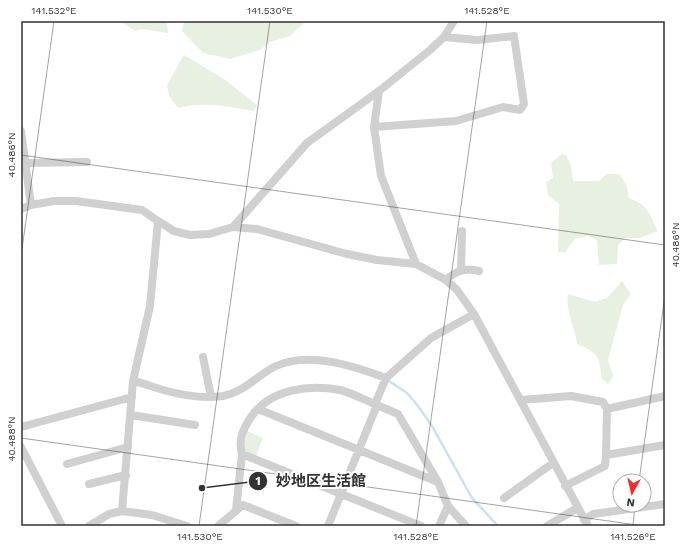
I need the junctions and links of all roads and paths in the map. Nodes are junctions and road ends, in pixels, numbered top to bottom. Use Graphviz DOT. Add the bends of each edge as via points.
graph roads {
  1 [pos="454,21"];
  2 [pos="444,37"];
  3 [pos="379,91"];
  4 [pos="374,127"];
  5 [pos="21,131"];
  6 [pos="87,162"];
  7 [pos="26,163"];
  8 [pos="31,205"];
  9 [pos="21,210"];
  10 [pos="158,221"];
  11 [pos="233,227"];
  12 [pos="462,232"];
  13 [pos="416,264"];
  14 [pos="462,270"];
  15 [pos="479,271"];
  16 [pos="446,280"];
  17 [pos="474,314"];
  18 [pos="203,357"];
  19 [pos="386,378"];
  20 [pos="133,382"];
  21 [pos="665,396"];
  22 [pos="132,397"];
  23 [pos="211,397"];
  24 [pos="521,400"];
  25 [pos="376,404"];
  26 [pos="258,409"];
  27 [pos="608,409"];
  28 [pos="131,415"];
  29 [pos="195,425"];
  30 [pos="21,427"];
  31 [pos="665,445"];
  32 [pos="21,447"];
  33 [pos="128,447"];
  34 [pos="358,450"];
  35 [pos="242,454"];
  36 [pos="606,455"];
  37 [pos="553,462"];
  38 [pos="67,464"];
  39 [pos="126,475"];
  40 [pos="438,482"];
  41 [pos="89,484"];
  42 [pos="565,486"];
  43 [pos="341,495"];
  44 [pos="504,498"];
  45 [pos="665,504"];
  46 [pos="448,506"];
  47 [pos="577,508"];
  48 [pos="236,510"];
  49 [pos="122,511"];
  50 [pos="586,523"];
  51 [pos="62,526"];
  52 [pos="90,526"];
  53 [pos="187,526"];
  54 [pos="218,526"];
  55 [pos="296,526"];
  56 [pos="328,526"];
  57 [pos="421,526"];
  58 [pos="439,526"];
  59 [pos="466,526"];
  60 [pos="547,526"];
  1 -- 2 [label="street"];
  2 -- 3 [label="street"];
  2 -- 4 [label="street" via="477,40 514,36 524,104 520,110 503,107 456,121"];
  3 -- 4 [label="street"];
  3 -- 11 [label="street" via="307,143"];
  4 -- 13 [label="street" via="381,176"];
  5 -- 7 [label="street"];
  6 -- 7 [label="street"];
  7 -- 8 [label="street"];
  8 -- 9 [label="street"];
  8 -- 10 [label="street" via="54,201 130,207 142,210"];
  10 -- 11 [label="street" via="174,231 190,235 209,234"];
  10 -- 20 [label="street" via="150,306"];
  11 -- 13 [label="street" via="257,229 377,260"];
  12 -- 14 [label="street"];
  13 -- 16 [label="street"];
  14 -- 15 [label="street"];
  14 -- 16 [label="street"];
  16 -- 17 [label="street" via="457,290"];
  17 -- 19 [label="street" via="431,338"];
  17 -- 24 [label="street"];
  18 -- 23 [label="street"];
  19 -- 23 [label="street" via="345,363 301,360 277,366 242,390"];
  19 -- 25 [label="street"];
  20 -- 22 [label="street"];
  20 -- 23 [label="street" via="145,383 170,392"];
  21 -- 27 [label="street"];
  22 -- 28 [label="street"];
  22 -- 30 [label="street"];
  24 -- 27 [label="street" via="571,396 603,402"];
  24 -- 37 [label="street"];
  25 -- 26 [label="street" via="340,390 302,388 287,391"];
  25 -- 34 [label="street"];
  25 -- 40 [label="street" via="398,414"];
  26 -- 34 [label="street"];
  26 -- 35 [label="street" via="243,429 240,447"];
  27 -- 36 [label="street"];
  28 -- 29 [label="street"];
  28 -- 33 [label="street"];
  31 -- 36 [label="street"];
  32 -- 51 [label="street"];
  33 -- 38 [label="street"];
  33 -- 39 [label="street"];
  34 -- 40 [label="street"];
  34 -- 43 [label="street"];
  35 -- 43 [label="street"];
  35 -- 48 [label="street"];
  36 -- 42 [label="street" via="605,466"];
  37 -- 42 [label="street"];
  37 -- 44 [label="street"];
  39 -- 41 [label="street"];
  39 -- 49 [label="street"];
  40 -- 46 [label="street"];
  42 -- 47 [label="street"];
  43 -- 56 [label="street"];
  43 -- 57 [label="street"];
  45 -- 50 [label="street" via="593,514"];
  46 -- 58 [label="street"];
  46 -- 59 [label="street"];
  47 -- 50 [label="street"];
  47 -- 60 [label="street"];
  48 -- 54 [label="street"];
  48 -- 55 [label="street" via="243,505"];
  49 -- 52 [label="street" via="109,514"];
  49 -- 53 [label="street" via="152,515"];
}
